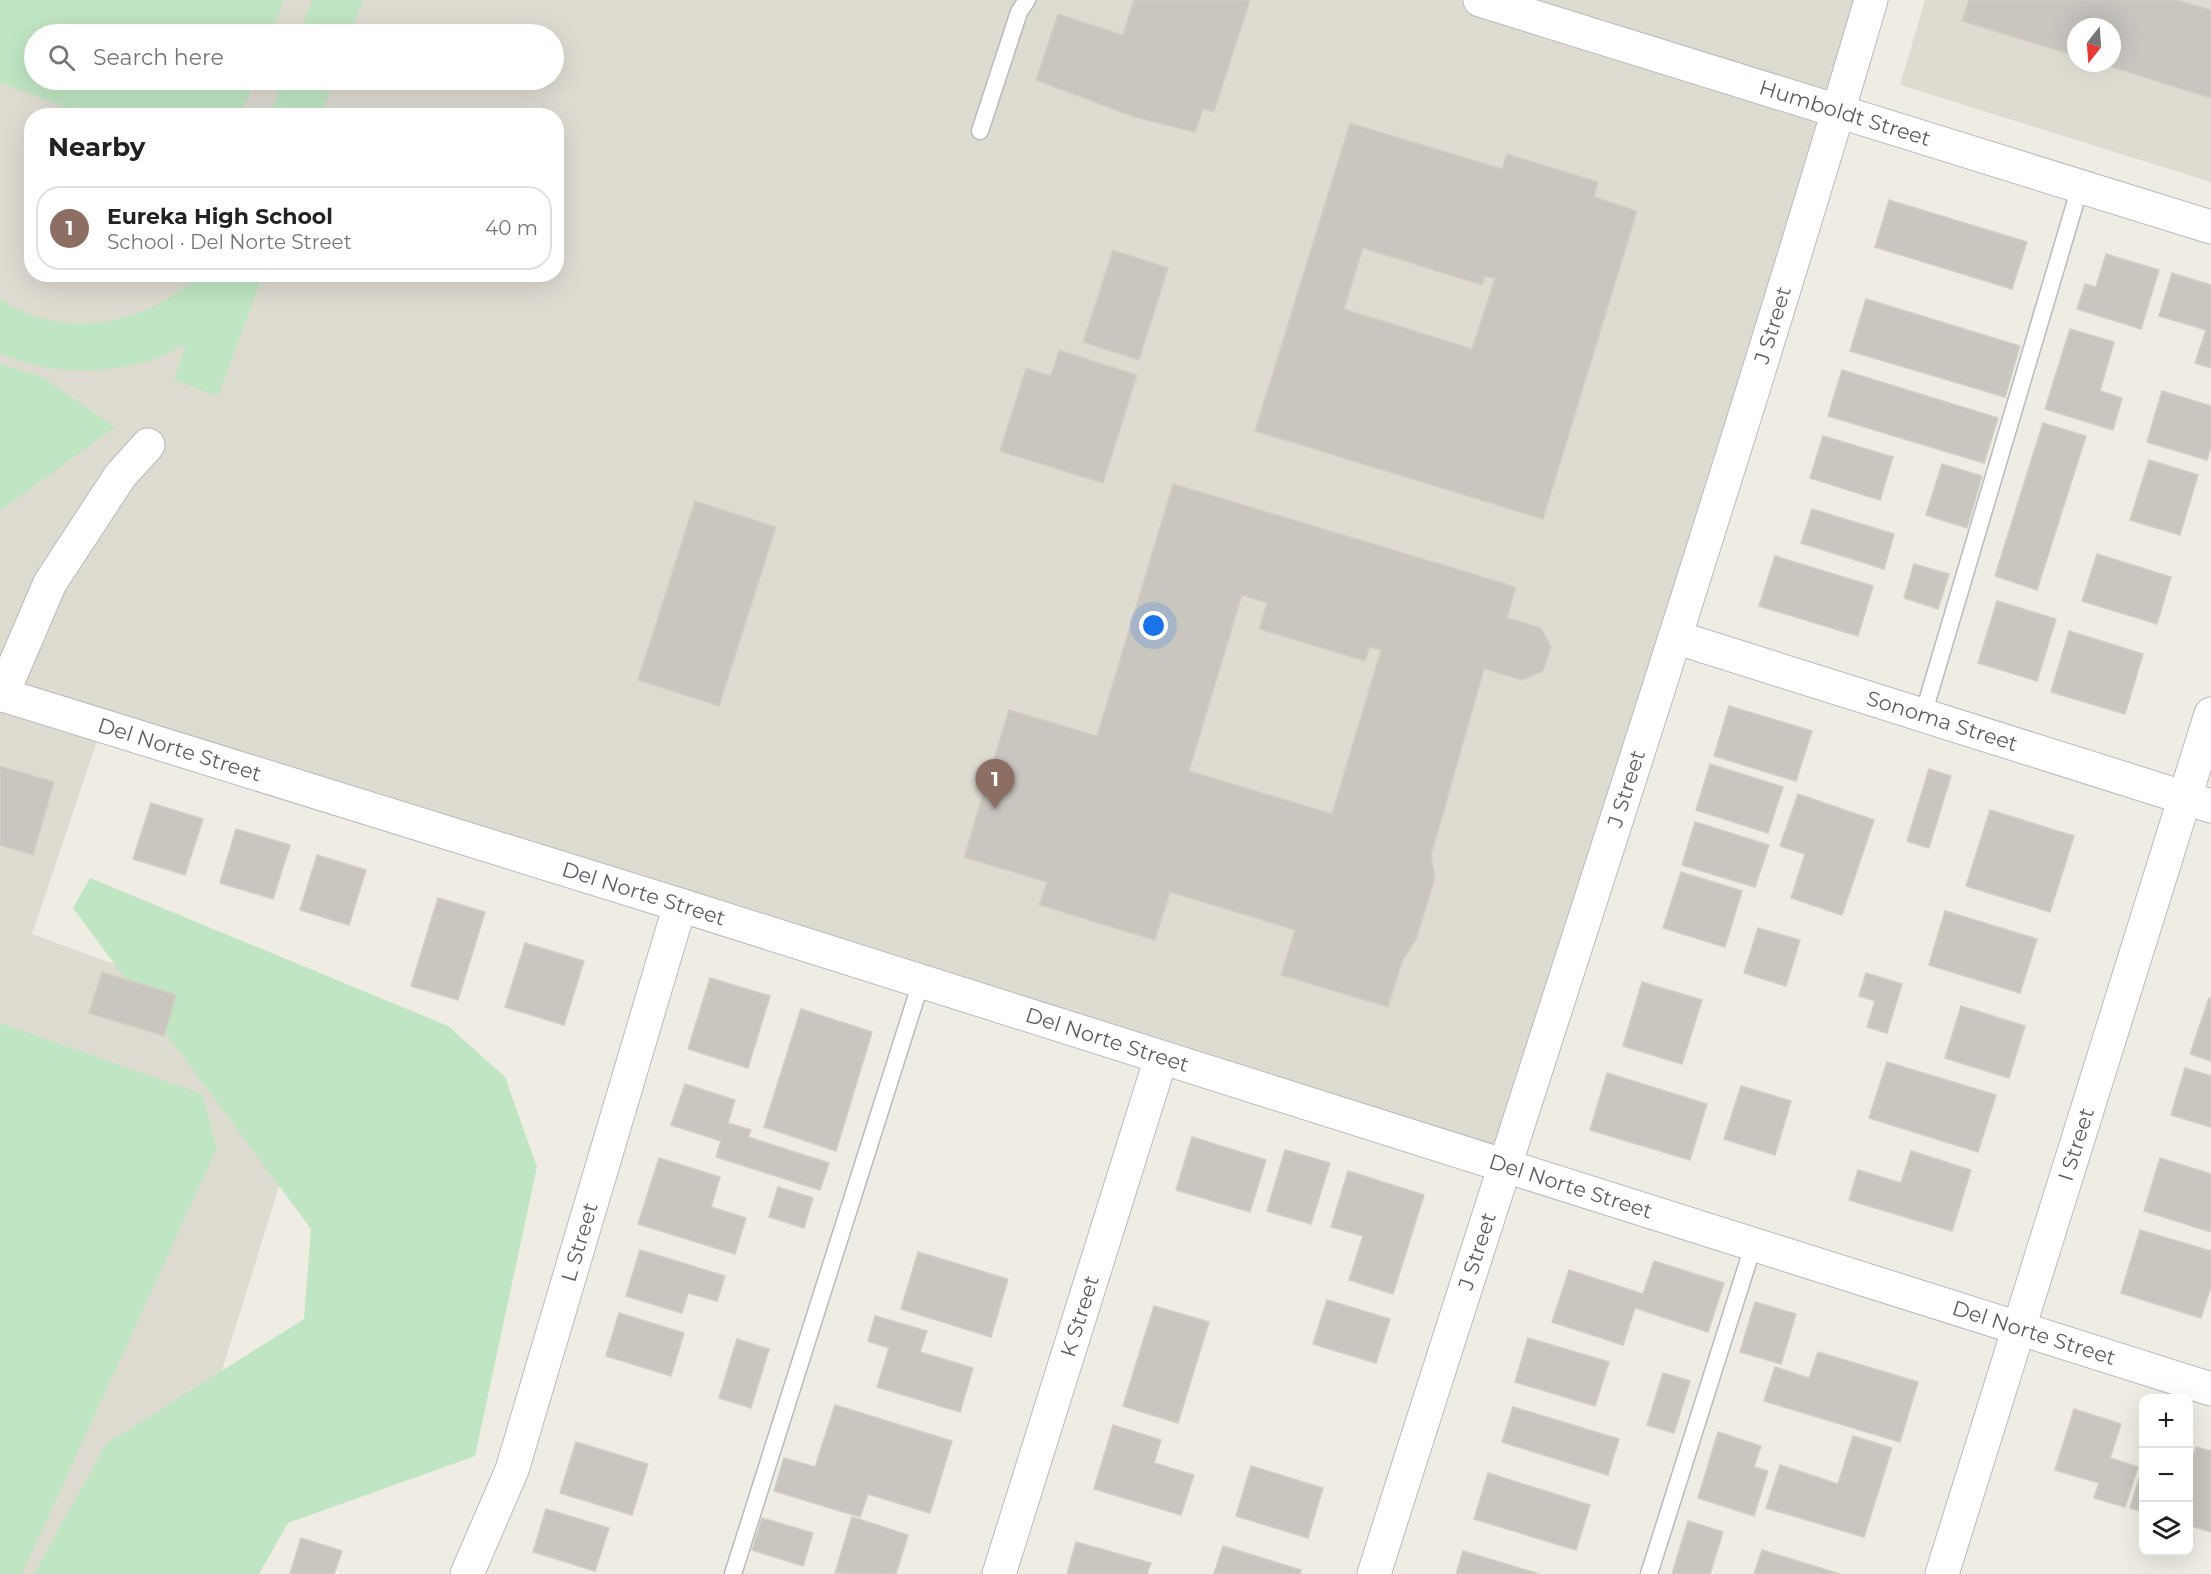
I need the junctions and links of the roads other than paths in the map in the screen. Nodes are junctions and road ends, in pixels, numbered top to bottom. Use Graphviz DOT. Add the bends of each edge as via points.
graph roads {
  1 [pos="1027,0"];
  2 [pos="1480,0"];
  3 [pos="1871,0"];
  4 [pos="1838,110"];
  5 [pos="980,131"];
  6 [pos="2080,187"];
  7 [pos="2211,227"];
  8 [pos="148,446"];
  9 [pos="1675,637"];
  10 [pos="1,695"];
  11 [pos="2211,714"];
  12 [pos="1923,715"];
  13 [pos="2198,802"];
  14 [pos="680,905"];
  15 [pos="921,982"];
  16 [pos="1161,1058"];
  17 [pos="1503,1167"];
  18 [pos="1754,1243"];
  19 [pos="2019,1328"];
  20 [pos="2211,1389"];
  21 [pos="467,1574"];
  22 [pos="733,1574"];
  23 [pos="999,1574"];
  24 [pos="1374,1574"];
  25 [pos="1649,1574"];
  26 [pos="1942,1574"];
  1 -- 5 [label="lane" via="1019,12"];
  2 -- 4 [label="street, Humboldt Street"];
  3 -- 4 [label="street, J Street"];
  4 -- 6 [label="street, Humboldt Street"];
  4 -- 9 [label="street, J Street"];
  6 -- 7 [label="street, Humboldt Street"];
  6 -- 12 [label="lane"];
  8 -- 10 [label="street" via="120,476 50,583"];
  9 -- 12 [label="street, Sonoma Street"];
  9 -- 17 [label="street, J Street"];
  10 -- 14 [label="street, Del Norte Street"];
  11 -- 13 [label="street, I Street"];
  12 -- 13 [label="street, Sonoma Street"];
  13 -- 19 [label="street, I Street"];
  14 -- 15 [label="street, Del Norte Street"];
  14 -- 21 [label="street, L Street" via="512,1470"];
  15 -- 16 [label="street, Del Norte Street"];
  15 -- 22 [label="lane"];
  16 -- 17 [label="street, Del Norte Street"];
  16 -- 23 [label="street, K Street"];
  17 -- 18 [label="street, Del Norte Street"];
  17 -- 24 [label="street, J Street"];
  18 -- 19 [label="street, Del Norte Street"];
  18 -- 25 [label="lane"];
  19 -- 20 [label="street, Del Norte Street"];
  19 -- 26 [label="street, I Street"];
}
